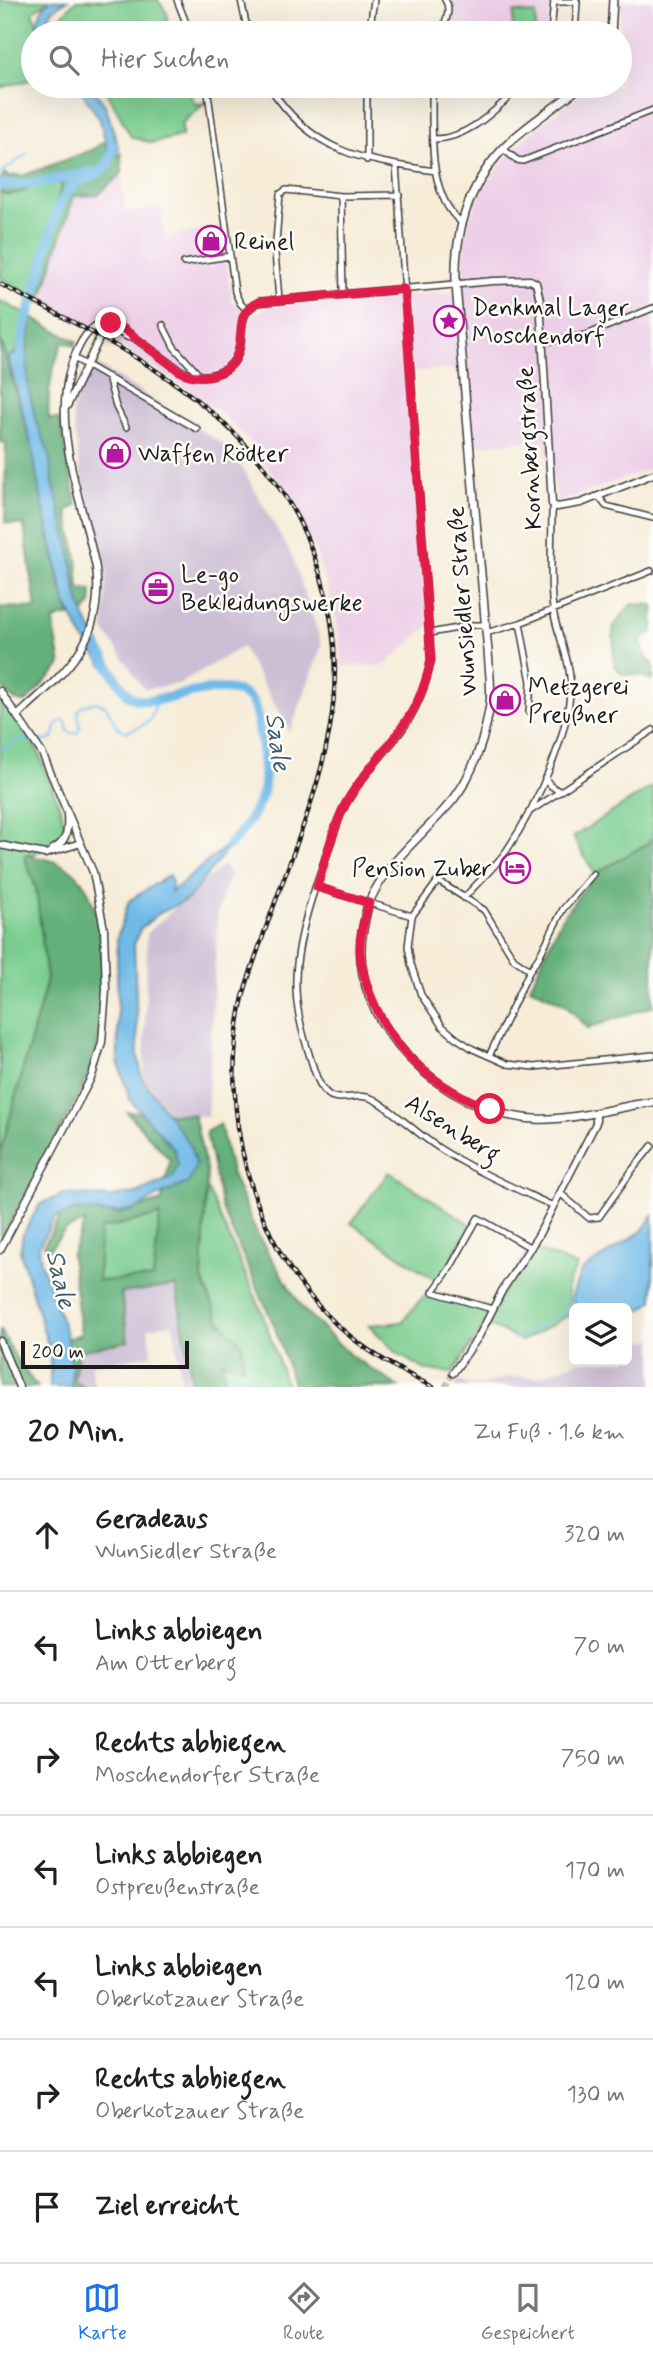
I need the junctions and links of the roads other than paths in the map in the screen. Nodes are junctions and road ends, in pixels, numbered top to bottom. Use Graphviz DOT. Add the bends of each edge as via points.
graph roads {
  1 [pos="177,0"];
  2 [pos="241,0"];
  3 [pos="374,0"];
  4 [pos="445,0"];
  5 [pos="613,0"];
  6 [pos="554,1"];
  7 [pos="576,1"];
  8 [pos="185,21"];
  9 [pos="245,21"];
  10 [pos="371,21"];
  11 [pos="444,21"];
  12 [pos="552,21"];
  13 [pos="575,21"];
  14 [pos="612,21"];
  15 [pos="209,98"];
  16 [pos="278,98"];
  17 [pos="367,98"];
  18 [pos="432,98"];
  19 [pos="508,98"];
  20 [pos="565,98"];
  21 [pos="653,110"];
  22 [pos="434,139"];
  23 [pos="503,149"];
  24 [pos="367,160"];
  25 [pos="396,165"];
  26 [pos="435,171"];
  27 [pos="341,195"];
  28 [pos="399,195"];
  29 [pos="461,222"];
  30 [pos="230,256"];
  31 [pos="184,263"];
  32 [pos="456,285"];
  33 [pos="404,289"];
  34 [pos="343,294"];
  35 [pos="279,299"];
  36 [pos="653,308"];
  37 [pos="247,310"];
  38 [pos="163,325"];
  39 [pos="543,342"];
  40 [pos="141,343"];
  41 [pos="74,358"];
  42 [pos="86,365"];
  43 [pos="108,377"];
  44 [pos="201,377"];
  45 [pos="65,411"];
  46 [pos="126,427"];
  47 [pos="197,429"];
  48 [pos="653,474"];
  49 [pos="599,496"];
  50 [pos="554,506"];
  51 [pos="653,518"];
  52 [pos="651,571"];
  53 [pos="553,610"];
  54 [pos="520,623"];
  55 [pos="486,629"];
  56 [pos="430,633"];
  57 [pos="0,691"];
  58 [pos="529,712"];
  59 [pos="18,715"];
  60 [pos="653,730"];
  61 [pos="545,778"];
  62 [pos="560,792"];
  63 [pos="67,809"];
  64 [pos="529,812"];
  65 [pos="82,843"];
  66 [pos="0,845"];
  67 [pos="37,854"];
  68 [pos="593,874"];
  69 [pos="317,887"];
  70 [pos="464,898"];
  71 [pos="369,903"];
  72 [pos="412,916"];
  73 [pos="530,970"];
  74 [pos="653,1055"];
  75 [pos="489,1056"];
  76 [pos="653,1102"];
  77 [pos="596,1113"];
  78 [pos="652,1146"];
  79 [pos="560,1193"];
  80 [pos="553,1206"];
  81 [pos="531,1248"];
  82 [pos="0,1250"];
  83 [pos="492,1309"];
  84 [pos="0,1341"];
  85 [pos="453,1373"];
  86 [pos="19,1387"];
  1 -- 8 [label="street"];
  2 -- 9 [label="street"];
  3 -- 10 [label="street"];
  4 -- 11 [label="street"];
  5 -- 14 [label="main road"];
  6 -- 7 [label="street"];
  6 -- 12 [label="street"];
  7 -- 13 [label="street"];
  15 -- 30 [label="street"];
  16 -- 24 [label="street" via="311,135"];
  17 -- 24 [label="street"];
  18 -- 22 [label="street"];
  19 -- 22 [label="street" via="472,127"];
  20 -- 23 [label="main road, Wunsiedler Straße"];
  21 -- 23 [label="street" via="523,161"];
  22 -- 26 [label="street"];
  23 -- 29 [label="main road, Wunsiedler Straße" via="485,172"];
  24 -- 25 [label="street"];
  25 -- 26 [label="street"];
  25 -- 28 [label="street"];
  26 -- 29 [label="street" via="446,205"];
  27 -- 28 [label="street"];
  27 -- 34 [label="street"];
  27 -- 35 [label="street" via="286,190 280,194 275,253"];
  28 -- 33 [label="street"];
  29 -- 32 [label="main road, Wunsiedler Straße"];
  30 -- 31 [label="street"];
  30 -- 37 [label="street" via="237,298"];
  32 -- 33 [label="street"];
  32 -- 39 [label="street, Kornbergstraße" via="522,279 536,283"];
  32 -- 55 [label="main road, Wunsiedler Straße"];
  33 -- 34 [label="street"];
  33 -- 56 [label="street"];
  34 -- 35 [label="street"];
  35 -- 37 [label="street" via="259,302"];
  36 -- 39 [label="street" via="586,335"];
  37 -- 44 [label="street" via="234,362 217,374"];
  38 -- 44 [label="street" via="174,347"];
  39 -- 50 [label="street, Kornbergstraße"];
  40 -- 41 [label="street" via="117,325 99,324 89,330"];
  40 -- 42 [label="street" via="119,332 105,332"];
  40 -- 44 [label="street" via="181,372"];
  41 -- 42 [label="street"];
  41 -- 45 [label="street" via="66,383"];
  42 -- 43 [label="street"];
  42 -- 45 [label="street"];
  43 -- 46 [label="street"];
  43 -- 47 [label="street"];
  45 -- 59 [label="street" via="96,568 96,614 78,655"];
  48 -- 49 [label="street"];
  49 -- 50 [label="street"];
  49 -- 51 [label="street" via="606,506"];
  50 -- 53 [label="street, Kornbergstraße"];
  52 -- 53 [label="street"];
  53 -- 54 [label="street"];
  53 -- 61 [label="street, Kornbergstraße" via="566,651 569,710"];
  54 -- 55 [label="street"];
  54 -- 58 [label="street" via="531,681"];
  55 -- 56 [label="street" via="474,625"];
  55 -- 71 [label="main road, Wunsiedler Straße" via="490,703 481,745 462,787 397,856"];
  56 -- 69 [label="street" via="431,660 422,695 402,729 348,798"];
  57 -- 59 [label="street"];
  59 -- 63 [label="street" via="42,753"];
  60 -- 62 [label="street"];
  61 -- 62 [label="street"];
  61 -- 64 [label="street, Kornbergstraße"];
  62 -- 64 [label="street"];
  63 -- 65 [label="street"];
  63 -- 67 [label="street" via="66,838 55,849"];
  64 -- 70 [label="street, Kornbergstraße" via="506,852"];
  65 -- 67 [label="street"];
  65 -- 82 [label="street" via="104,929 102,1042 92,1076"];
  66 -- 67 [label="street"];
  68 -- 73 [label="street" via="563,909"];
  69 -- 71 [label="street"];
  69 -- 80 [label="street, Alsenberg" via="300,939 295,980 302,1031 324,1091 331,1097 373,1098 440,1149"];
  70 -- 72 [label="street" via="438,881"];
  70 -- 73 [label="street" via="484,910 514,959"];
  71 -- 72 [label="street"];
  71 -- 77 [label="main road, Wunsiedler Straße" via="360,947 361,969 388,1033 404,1053 449,1090 490,1109 534,1119"];
  72 -- 75 [label="street" via="408,946 421,995 442,1026"];
  73 -- 75 [label="street"];
  74 -- 75 [label="street" via="534,1067"];
  76 -- 77 [label="main road, Wunsiedler Straße"];
  77 -- 79 [label="street" via="596,1124"];
  78 -- 79 [label="street" via="599,1217 589,1218"];
  79 -- 80 [label="street"];
  80 -- 81 [label="street"];
  81 -- 83 [label="street"];
  81 -- 83 [label="street" via="478,1218 433,1292"];
  83 -- 85 [label="street"];
  84 -- 86 [label="street"];
}
